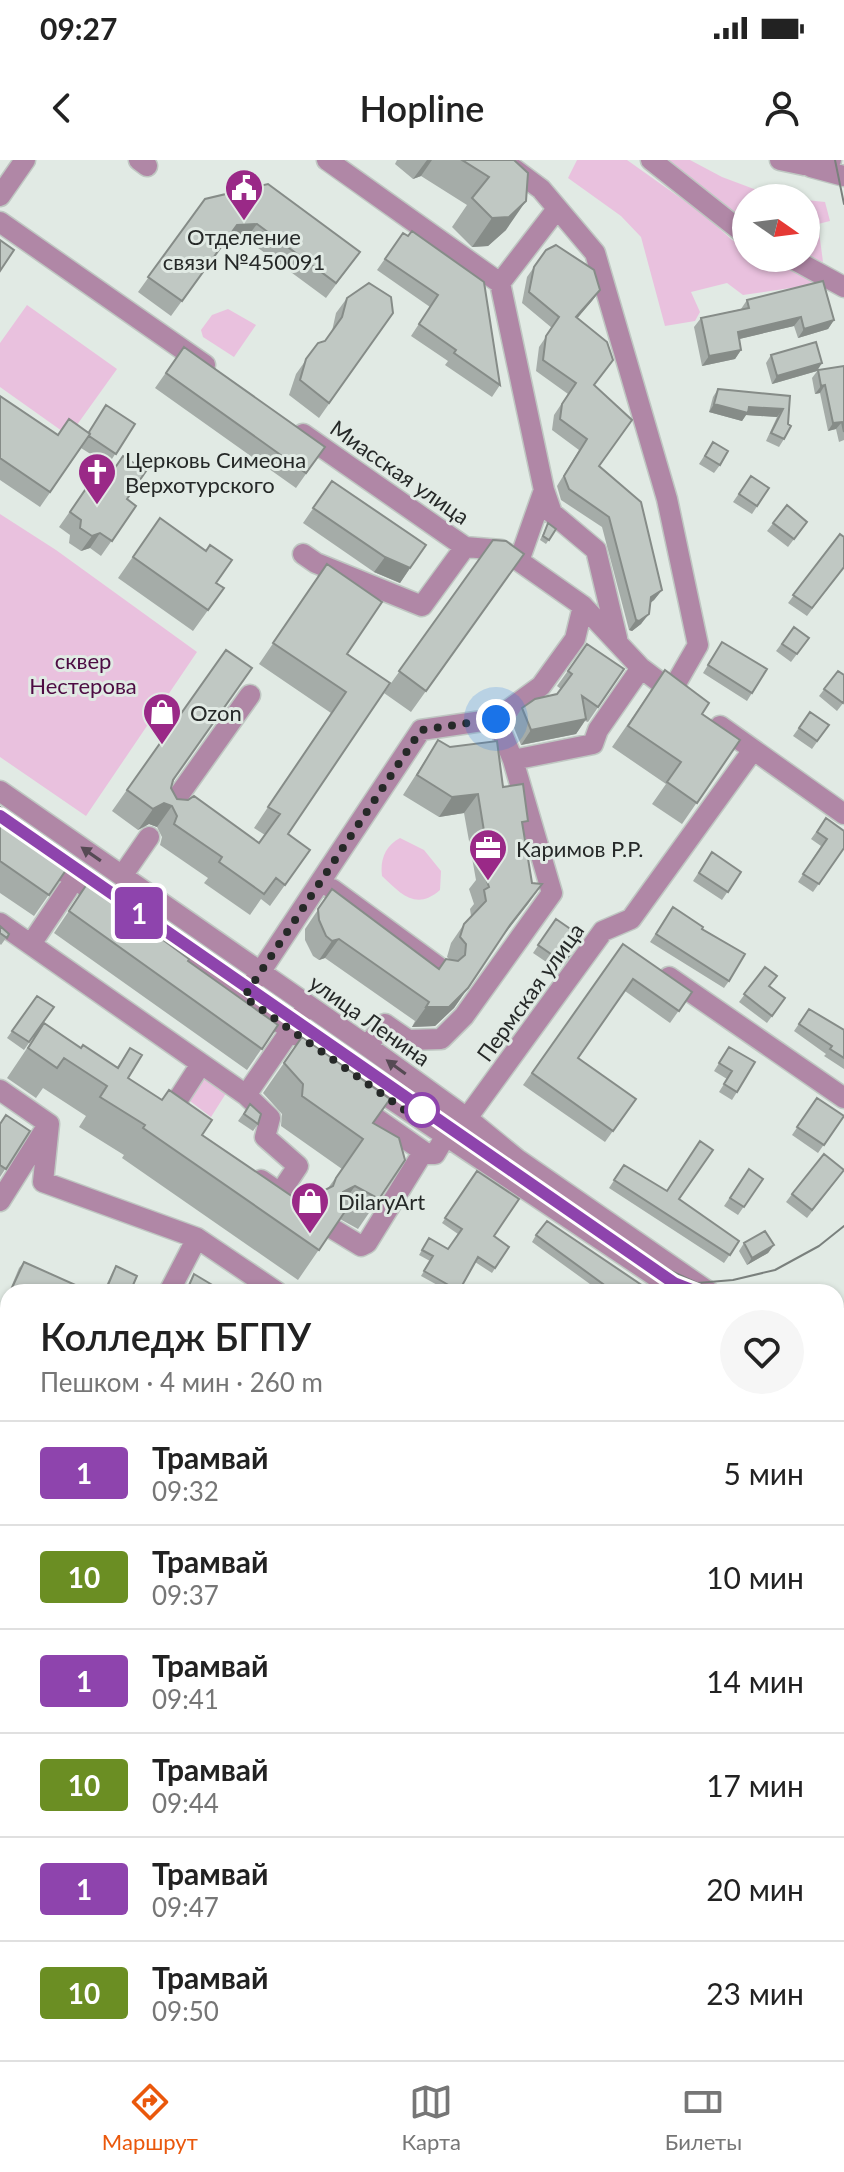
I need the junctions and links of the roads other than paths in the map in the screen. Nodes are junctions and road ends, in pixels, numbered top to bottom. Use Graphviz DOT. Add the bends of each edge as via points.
graph roads {
  1 [pos="25,160"];
  2 [pos="327,160"];
  3 [pos="502,160"];
  4 [pos="780,160"];
  5 [pos="831,160"];
  6 [pos="657,165"];
  7 [pos="804,165"];
  8 [pos="844,176"];
  9 [pos="0,196"];
  10 [pos="557,209"];
  11 [pos="0,222"];
  12 [pos="732,224"];
  13 [pos="817,272"];
  14 [pos="500,283"];
  15 [pos="844,287"];
  16 [pos="220,376"];
  17 [pos="284,421"];
  18 [pos="544,490"];
  19 [pos="465,547"];
  20 [pos="303,554"];
  21 [pos="519,561"];
  22 [pos="583,606"];
  23 [pos="618,640"];
  24 [pos="641,668"];
  25 [pos="671,692"];
  26 [pos="250,695"];
  27 [pos="496,719"];
  28 [pos="753,750"];
  29 [pos="513,760"];
  30 [pos="0,791"];
  31 [pos="169,809"];
  32 [pos="844,814"];
  33 [pos="0,827"];
  34 [pos="149,837"];
  35 [pos="122,876"];
  36 [pos="322,882"];
  37 [pos="68,889"];
  38 [pos="0,923"];
  39 [pos="603,931"];
  40 [pos="31,944"];
  41 [pos="629,949"];
  42 [pos="654,966"];
  43 [pos="440,968"];
  44 [pos="260,972"];
  45 [pos="244,997"];
  46 [pos="308,1005"];
  47 [pos="291,1030"];
  48 [pos="367,1046"];
  49 [pos="201,1064"];
  50 [pos="0,1090"];
  51 [pos="340,1093"];
  52 [pos="246,1095"];
  53 [pos="844,1098"];
  54 [pos="463,1115"];
  55 [pos="49,1124"];
  56 [pos="202,1137"];
  57 [pos="445,1137"];
  58 [pos="427,1154"];
  59 [pos="246,1169"];
  60 [pos="280,1193"];
  61 [pos="0,1201"];
  62 [pos="302,1208"];
  63 [pos="333,1229"];
  64 [pos="197,1238"];
  65 [pos="173,1284"];
  66 [pos="265,1284"];
  67 [pos="662,1284"];
  68 [pos="697,1284"];
  1 -- 9 [label="street"];
  2 -- 14 [label="street"];
  3 -- 10 [label="street" via="541,189"];
  4 -- 7 [label="street"];
  5 -- 7 [label="street"];
  6 -- 12 [label="street"];
  7 -- 8 [label="street"];
  10 -- 14 [label="street"];
  10 -- 25 [label="street" via="595,253 667,499 698,645"];
  11 -- 16 [label="street"];
  13 -- 15 [label="street"];
  14 -- 18 [label="street"];
  17 -- 19 [label="street, Миасская улица"];
  18 -- 21 [label="street"];
  18 -- 23 [label="street" via="552,513 596,550"];
  19 -- 20 [label="street" via="422,606"];
  19 -- 21 [label="street, Миасская улица" via="501,550"];
  21 -- 22 [label="street, Миасская улица"];
  22 -- 23 [label="street, Миасская улица"];
  22 -- 27 [label="street" via="575,639 541,686"];
  23 -- 24 [label="street, Миасская улица"];
  24 -- 25 [label="street, Миасская улица"];
  24 -- 29 [label="street" via="593,744"];
  25 -- 28 [label="street, Миасская улица"];
  26 -- 31 [label="street"];
  27 -- 29 [label="street"];
  27 -- 36 [label="street" via="421,730"];
  28 -- 32 [label="street, Миасская улица"];
  28 -- 39 [label="street, Пермская улица" via="631,919"];
  29 -- 48 [label="street" via="552,893 474,992 464,1016 441,1039 408,1040 385,1024"];
  35 -- 30 [label="street, улица Ленина, one-way"];
  33 -- 45 [label="street"];
  34 -- 35 [label="street"];
  35 -- 44 [label="street, улица Ленина"];
  36 -- 43 [label="street"];
  36 -- 44 [label="street"];
  37 -- 40 [label="street"];
  38 -- 40 [label="street"];
  39 -- 41 [label="street"];
  39 -- 54 [label="street, Пермская улица"];
  40 -- 49 [label="street"];
  42 -- 53 [label="street"];
  44 -- 45 [label="street"];
  44 -- 46 [label="street, улица Ленина"];
  45 -- 47 [label="street"];
  46 -- 47 [label="street"];
  46 -- 48 [label="street, улица Ленина"];
  47 -- 52 [label="street" via="285,1054"];
  47 -- 57 [label="street"];
  54 -- 48 [label="street, улица Ленина, one-way"];
  49 -- 52 [label="street"];
  49 -- 56 [label="street" via="175,1104 178,1120"];
  50 -- 55 [label="street"];
  51 -- 58 [label="street"];
  52 -- 60 [label="street" via="270,1118 265,1137 298,1166"];
  54 -- 57 [label="street, Пермская улица"];
  54 -- 68 [label="street, улица Ленина" via="517,1159"];
  55 -- 61 [label="street"];
  55 -- 64 [label="street" via="43,1182"];
  57 -- 58 [label="street, Пермская улица" via="435,1154"];
  57 -- 67 [label="street"];
  58 -- 63 [label="street, Пермская улица" via="422,1154 367,1243 354,1244"];
  59 -- 60 [label="street"];
  60 -- 62 [label="street"];
  64 -- 65 [label="street"];
  64 -- 66 [label="street"];
}
